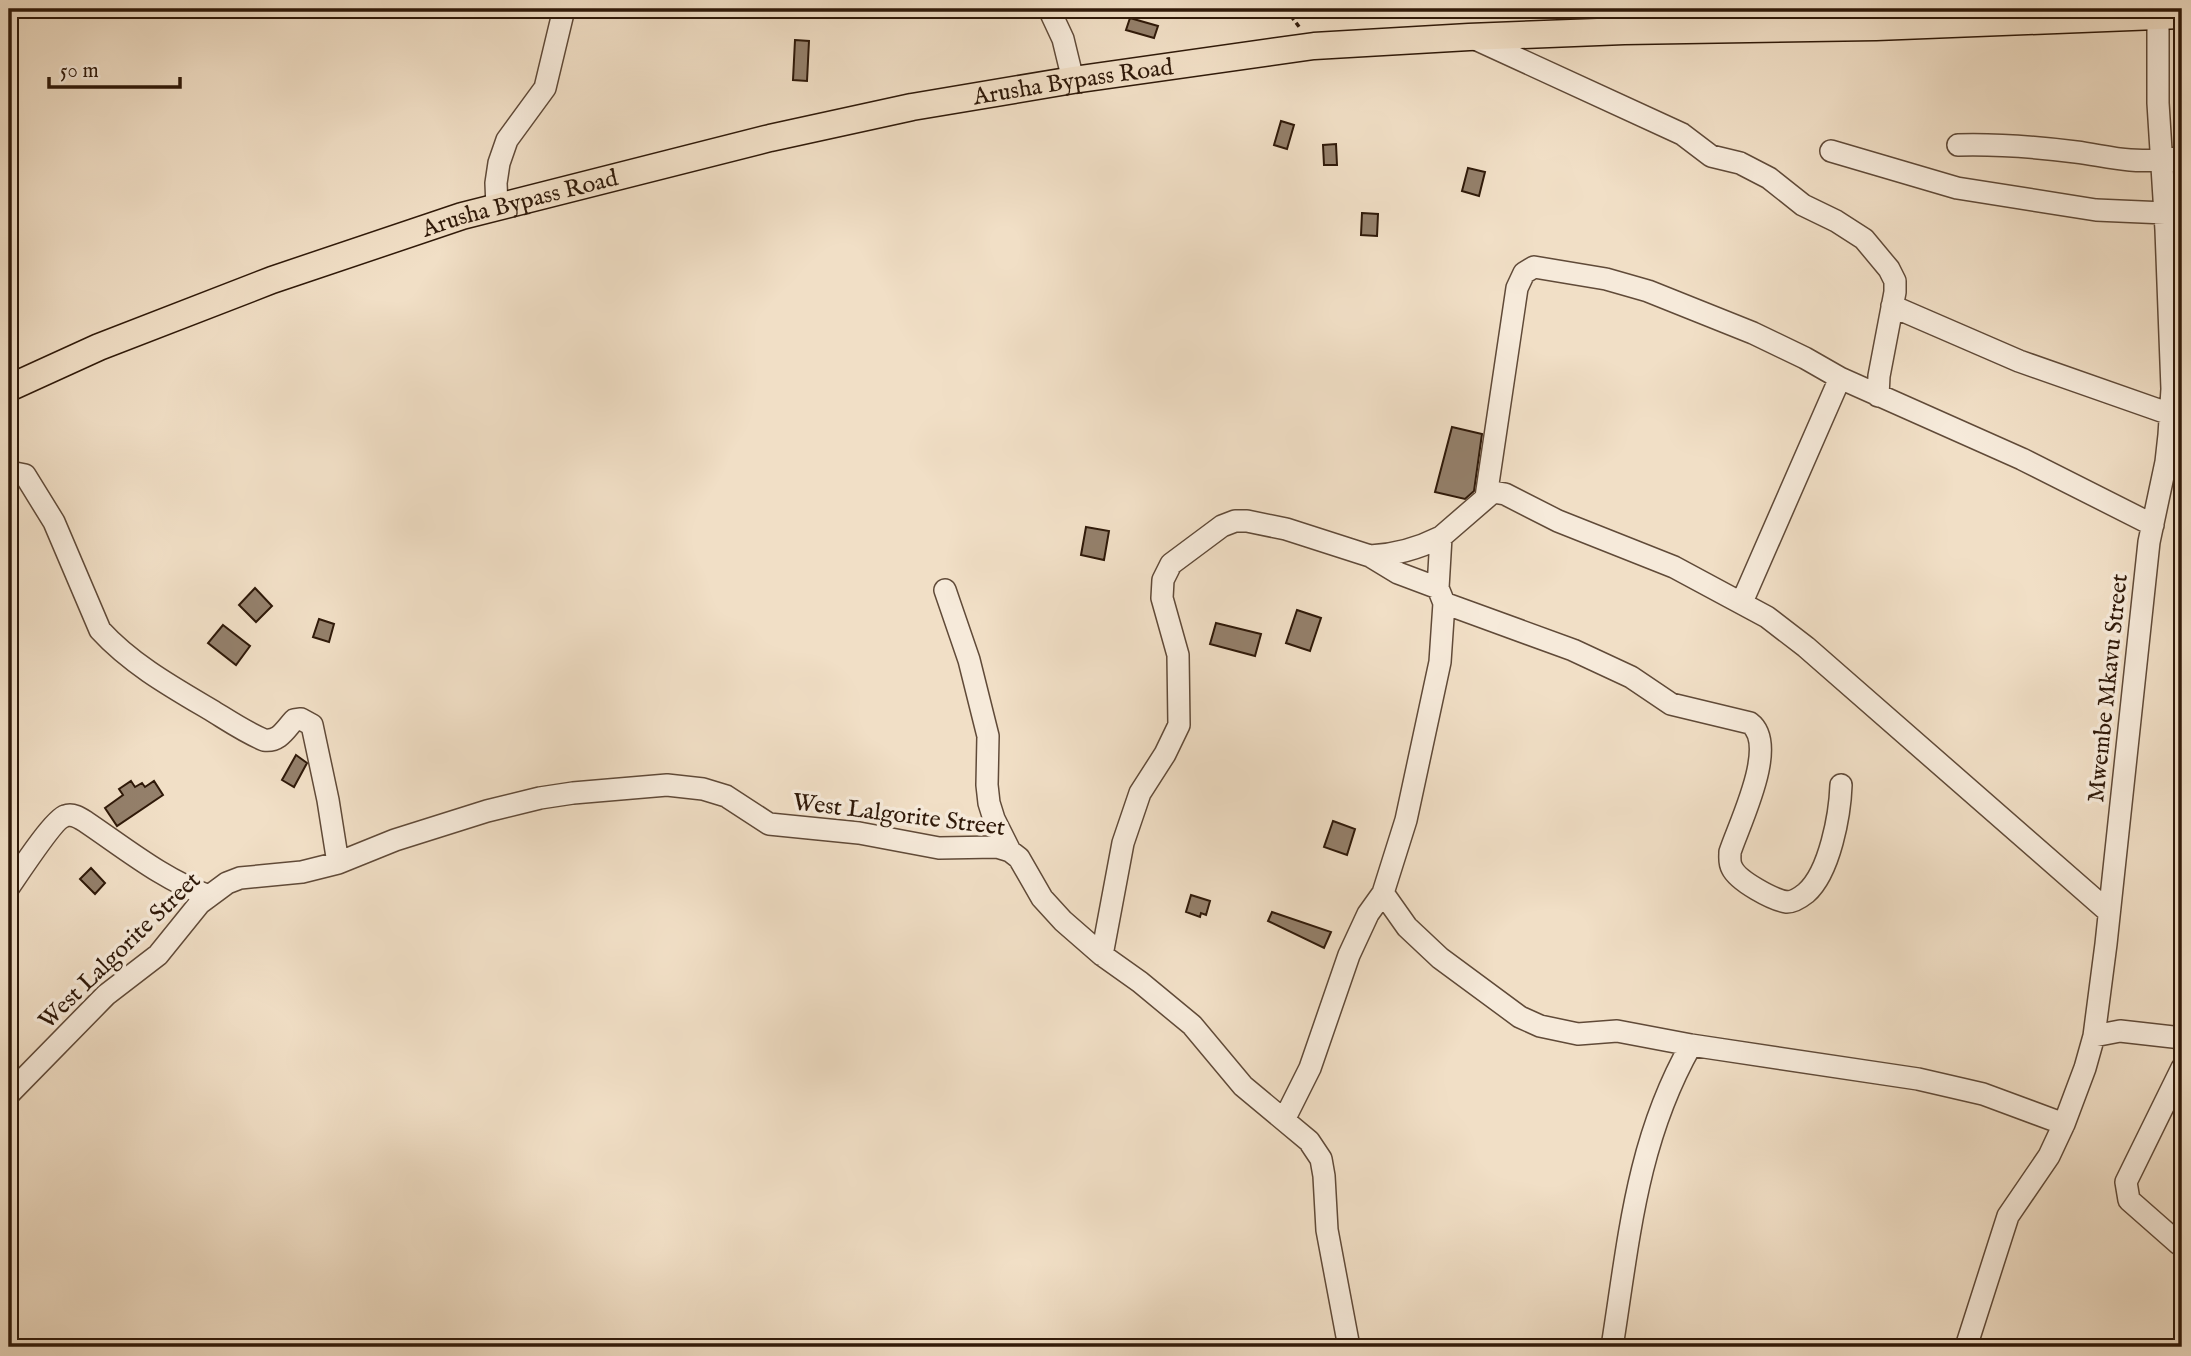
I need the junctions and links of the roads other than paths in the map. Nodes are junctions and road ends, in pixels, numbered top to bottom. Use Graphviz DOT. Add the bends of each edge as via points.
graph roads {
  1 [pos="564,9"];
  2 [pos="1049,9"];
  3 [pos="2166,13"];
  4 [pos="1630,20"];
  5 [pos="1469,37"];
  6 [pos="1073,80"];
  7 [pos="1958,145"];
  8 [pos="1831,151"];
  9 [pos="2169,159"];
  10 [pos="497,206"];
  11 [pos="2165,213"];
  12 [pos="2174,244"];
  13 [pos="1892,306"];
  14 [pos="1840,378"];
  15 [pos="9,388"];
  16 [pos="2177,391"];
  17 [pos="1878,396"];
  18 [pos="2170,414"];
  19 [pos="9,475"];
  20 [pos="1486,497"];
  21 [pos="2153,525"];
  22 [pos="1441,537"];
  23 [pos="1370,556"];
  24 [pos="945,590"];
  25 [pos="1441,595"];
  26 [pos="1742,602"];
  27 [pos="1842,785"];
  28 [pos="1010,851"];
  29 [pos="338,863"];
  30 [pos="9,887"];
  31 [pos="1383,893"];
  32 [pos="209,896"];
  33 [pos="2109,912"];
  34 [pos="1102,955"];
  35 [pos="2094,1036"];
  36 [pos="2182,1038"];
  37 [pos="1691,1045"];
  38 [pos="2182,1068"];
  39 [pos="11,1089"];
  40 [pos="1284,1120"];
  41 [pos="2064,1124"];
  42 [pos="2179,1244"];
  43 [pos="1349,1347"];
  44 [pos="1612,1347"];
  45 [pos="1966,1347"];
  1 -- 10 [label="street" via="545,88 507,140 499,163"];
  2 -- 6 [label="street" via="1063,39"];
  3 -- 4 [label="main road, Arusha Bypass Road" via="1876,27"];
  3 -- 9 [label="street, Mwembe Mkavu Street" via="2157,52"];
  4 -- 5 [label="main road, Arusha Bypass Road"];
  5 -- 6 [label="main road, Arusha Bypass Road" via="1267,51"];
  5 -- 13 [label="street" via="1682,135 1711,156 1756,170 1803,205 1852,229 1889,269 1895,281"];
  6 -- 10 [label="main road, Arusha Bypass Road" via="770,138"];
  7 -- 9 [label="street" via="2075,152 2134,161"];
  8 -- 11 [label="street" via="1957,188 2096,210"];
  9 -- 11 [label="street, Mwembe Mkavu Street"];
  10 -- 15 [label="main road, Arusha Bypass Road" via="272,280 99,347"];
  11 -- 12 [label="street, Mwembe Mkavu Street"];
  12 -- 16 [label="street, Mwembe Mkavu Street"];
  13 -- 17 [label="street"];
  13 -- 18 [label="street" via="2019,362"];
  14 -- 17 [label="street"];
  14 -- 20 [label="street" via="1753,333 1648,291 1534,267 1524,273 1517,288"];
  14 -- 26 [label="street"];
  16 -- 18 [label="street, Mwembe Mkavu Street"];
  17 -- 21 [label="street" via="2022,459"];
  18 -- 21 [label="street, Mwembe Mkavu Street"];
  19 -- 29 [label="street" via="25,475 54,522 100,630 137,663 264,740 278,738 294,720 312,725"];
  20 -- 22 [label="street"];
  20 -- 26 [label="street" via="1493,492 1505,494 1558,521 1674,567"];
  21 -- 33 [label="street, Mwembe Mkavu Street"];
  22 -- 23 [label="street"];
  22 -- 25 [label="street"];
  23 -- 25 [label="street"];
  23 -- 34 [label="street" via="1286,529 1235,521 1171,564 1163,580 1162,598 1178,655 1179,725 1136,803 1123,843"];
  24 -- 28 [label="street" via="988,736 989,803"];
  25 -- 27 [label="street" via="1630,677 1671,704 1754,726 1760,741 1758,774 1730,852 1730,863 1744,883 1784,901 1795,901 1807,893 1838,821"];
  25 -- 31 [label="street" via="1437,680 1406,820"];
  26 -- 33 [label="street" via="1806,647"];
  28 -- 29 [label="street, West Lalgorite Street" via="939,848 859,833 769,824 726,796 667,785 540,798 395,840"];
  28 -- 34 [label="street, West Lalgorite Street" via="1042,898"];
  29 -- 32 [label="street, West Lalgorite Street" via="240,878"];
  30 -- 32 [label="street" via="67,815 77,816 166,877"];
  31 -- 37 [label="street" via="1407,928 1440,958 1520,1017 1559,1032 1617,1031"];
  31 -- 40 [label="street" via="1349,955 1310,1068"];
  32 -- 39 [label="street, West Lalgorite Street" via="158,955 106,995"];
  33 -- 35 [label="street, Mwembe Mkavu Street"];
  34 -- 40 [label="street, West Lalgorite Street" via="1192,1025 1242,1086"];
  35 -- 36 [label="street" via="2120,1031"];
  35 -- 41 [label="street, Mwembe Mkavu Street"];
  37 -- 41 [label="street" via="1955,1086"];
  37 -- 44 [label="street" via="1660,1108 1643,1165"];
  38 -- 42 [label="street" via="2126,1182 2129,1200"];
  40 -- 43 [label="street, West Lalgorite Street" via="1309,1141 1321,1159 1327,1230"];
  41 -- 45 [label="street, Mwembe Mkavu Street" via="2049,1156 2008,1216"];
}
